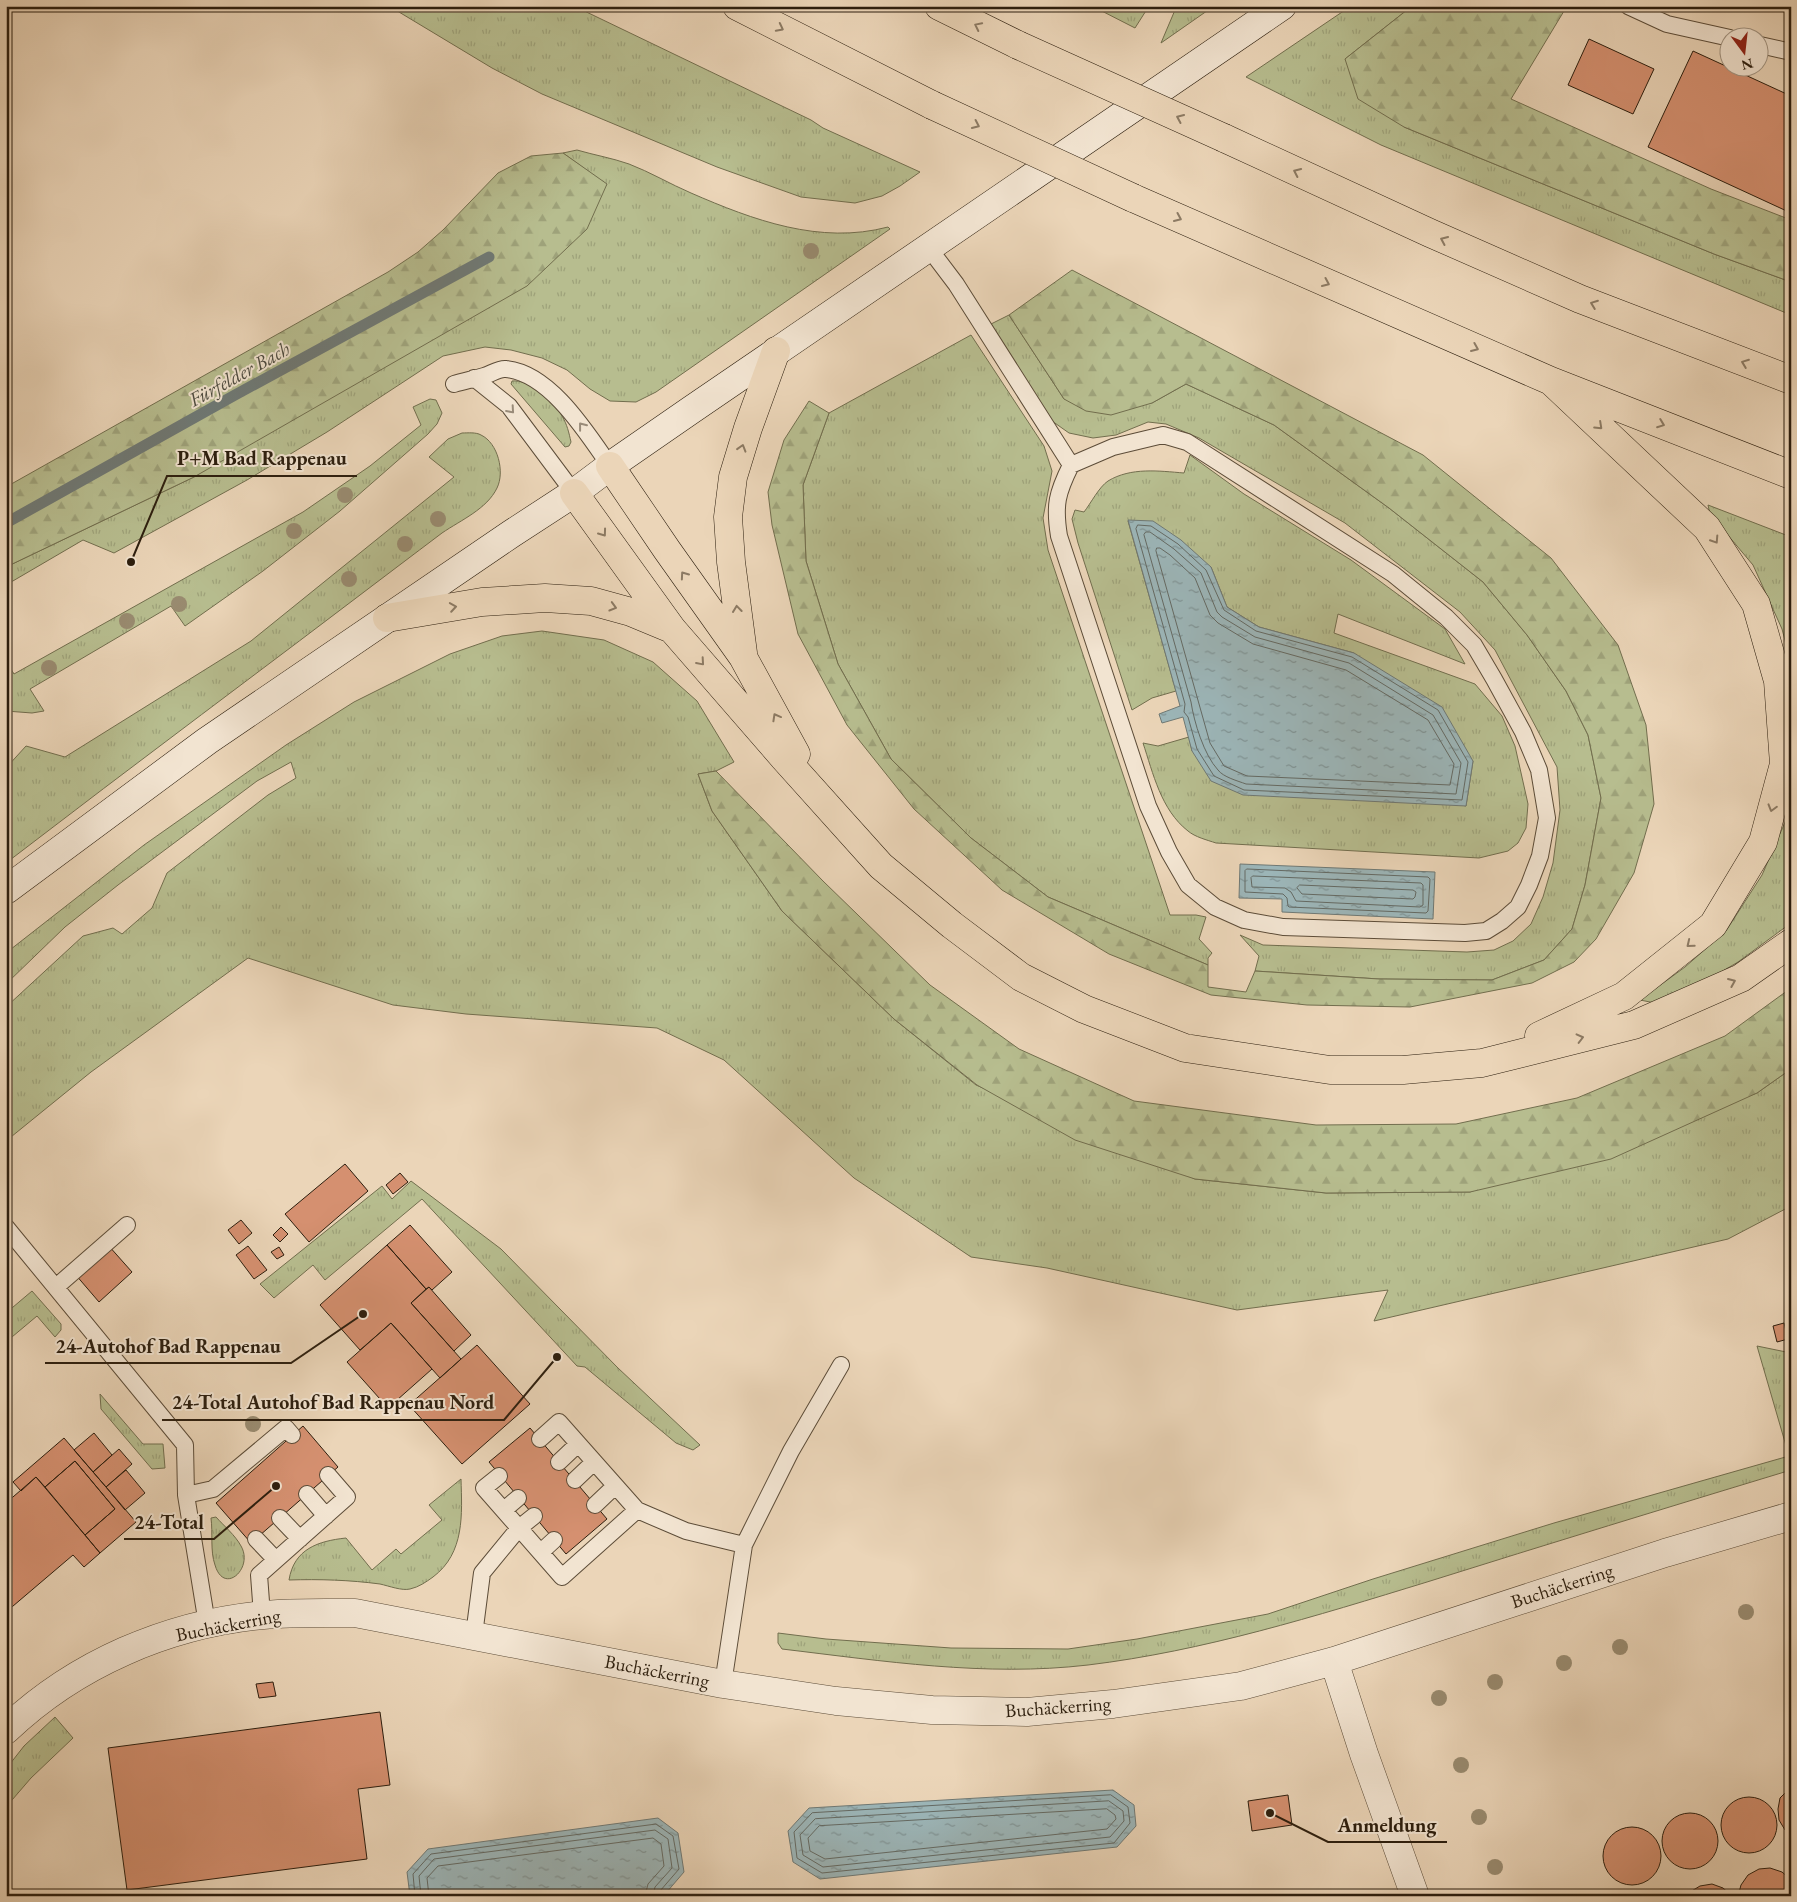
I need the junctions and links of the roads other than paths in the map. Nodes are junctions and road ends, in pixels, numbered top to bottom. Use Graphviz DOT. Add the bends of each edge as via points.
graph roads {
  1 [pos="737,6"];
  2 [pos="939,6"];
  3 [pos="1282,6"];
  4 [pos="1628,6"];
  5 [pos="1720,36"];
  6 [pos="1770,47"];
  7 [pos="1791,52"];
  8 [pos="928,247"];
  9 [pos="776,351"];
  10 [pos="474,378"];
  11 [pos="1791,380"];
  12 [pos="1551,381"];
  13 [pos="454,384"];
  14 [pos="1071,465"];
  15 [pos="610,466"];
  16 [pos="1791,475"];
  17 [pos="574,493"];
  18 [pos="387,618"];
  19 [pos="672,629"];
  20 [pos="743,657"];
  21 [pos="1788,761"];
  22 [pos="814,791"];
  23 [pos="6,890"];
  24 [pos="1791,943"];
  25 [pos="1482,1063"];
  26 [pos="127,1225"];
  27 [pos="6,1227"];
  28 [pos="56,1286"];
  29 [pos="841,1365"];
  30 [pos="292,1435"];
  31 [pos="540,1439"];
  32 [pos="578,1444"];
  33 [pos="559,1462"];
  34 [pos="594,1462"];
  35 [pos="328,1476"];
  36 [pos="499,1476"];
  37 [pos="574,1480"];
  38 [pos="615,1486"];
  39 [pos="307,1494"];
  40 [pos="186,1495"];
  41 [pos="518,1498"];
  42 [pos="595,1504"];
  43 [pos="504,1510"];
  44 [pos="637,1510"];
  45 [pos="326,1516"];
  46 [pos="534,1516"];
  47 [pos="1791,1516"];
  48 [pos="280,1518"];
  49 [pos="519,1528"];
  50 [pos="256,1539"];
  51 [pos="300,1539"];
  52 [pos="554,1540"];
  53 [pos="744,1545"];
  54 [pos="540,1552"];
  55 [pos="276,1560"];
  56 [pos="262,1615"];
  57 [pos="207,1624"];
  58 [pos="474,1635"];
  59 [pos="1334,1661"];
  60 [pos="723,1684"];
  61 [pos="6,1730"];
  62 [pos="1415,1896"];
  1 -- 12 [label="highway, one-way, bridge" via="932,105 1133,198"];
  11 -- 2 [label="highway, one-way, bridge" via="1580,299 1018,45"];
  3 -- 8 [label="street"];
  4 -- 5 [label="lane" via="1667,24"];
  6 -- 7 [label="lane"];
  8 -- 9 [label="street"];
  8 -- 14 [label="lane" via="966,299"];
  9 -- 15 [label="street"];
  20 -- 9 [label="highway, one-way" via="728,518 733,477"];
  10 -- 13 [label="lane"];
  15 -- 10 [label="lane, one-way" via="552,392 528,375 504,368"];
  10 -- 17 [label="lane, one-way" via="509,406"];
  12 -- 16 [label="highway, one-way"];
  12 -- 21 [label="highway, one-way" via="1707,528 1756,604 1778,681"];
  14 -- 14 [label="lane" via="1059,489 1056,516 1059,536 1148,806 1168,852 1188,885 1214,907 1244,920 1282,927 1465,933 1486,931 1518,907 1540,856 1547,818 1539,770 1524,732 1494,679 1474,645 1460,631 1393,574 1187,442 1163,435 1113,447"];
  15 -- 17 [label="street"];
  20 -- 15 [label="highway, one-way"];
  17 -- 18 [label="street"];
  17 -- 19 [label="highway, one-way"];
  18 -- 19 [label="highway, one-way" via="482,602 545,598 591,601 631,612"];
  18 -- 23 [label="street" via="206,741"];
  19 -- 22 [label="highway, one-way"];
  22 -- 20 [label="highway, one-way"];
  21 -- 25 [label="highway, one-way" via="1762,842 1713,925 1624,996"];
  22 -- 25 [label="highway" via="882,866 952,925 1021,977 1084,1009 1185,1048 1330,1070 1403,1070"];
  25 -- 24 [label="highway, one-way" via="1634,1025 1741,978"];
  26 -- 28 [label="lane"];
  27 -- 28 [label="lane"];
  28 -- 40 [label="lane" via="185,1445"];
  29 -- 53 [label="lane" via="791,1452"];
  30 -- 40 [label="lane" via="286,1428 268,1450 217,1494"];
  31 -- 32 [label="lane" via="559,1422"];
  32 -- 33 [label="lane"];
  32 -- 34 [label="lane"];
  34 -- 37 [label="lane"];
  34 -- 38 [label="lane"];
  35 -- 45 [label="lane" via="347,1497"];
  36 -- 43 [label="lane" via="484,1488"];
  38 -- 42 [label="lane"];
  38 -- 44 [label="lane"];
  39 -- 45 [label="lane"];
  40 -- 57 [label="lane"];
  41 -- 43 [label="lane"];
  43 -- 49 [label="lane"];
  44 -- 53 [label="lane" via="686,1531"];
  44 -- 54 [label="lane" via="562,1577"];
  45 -- 51 [label="lane"];
  46 -- 49 [label="lane"];
  47 -- 59 [label="street, Buchäckerring" via="1665,1553"];
  48 -- 51 [label="lane"];
  49 -- 54 [label="lane"];
  49 -- 58 [label="lane" via="482,1573"];
  50 -- 55 [label="lane"];
  51 -- 55 [label="lane"];
  52 -- 54 [label="lane"];
  53 -- 60 [label="lane"];
  55 -- 56 [label="lane" via="259,1576"];
  56 -- 57 [label="street, Buchäckerring"];
  56 -- 58 [label="street, Buchäckerring" via="355,1613"];
  57 -- 61 [label="street, Buchäckerring" via="128,1650 88,1670 50,1693"];
  58 -- 60 [label="street, Buchäckerring"];
  59 -- 60 [label="street, Buchäckerring" via="1241,1686 1027,1712 932,1710"];
  59 -- 62 [label="street"];
}
